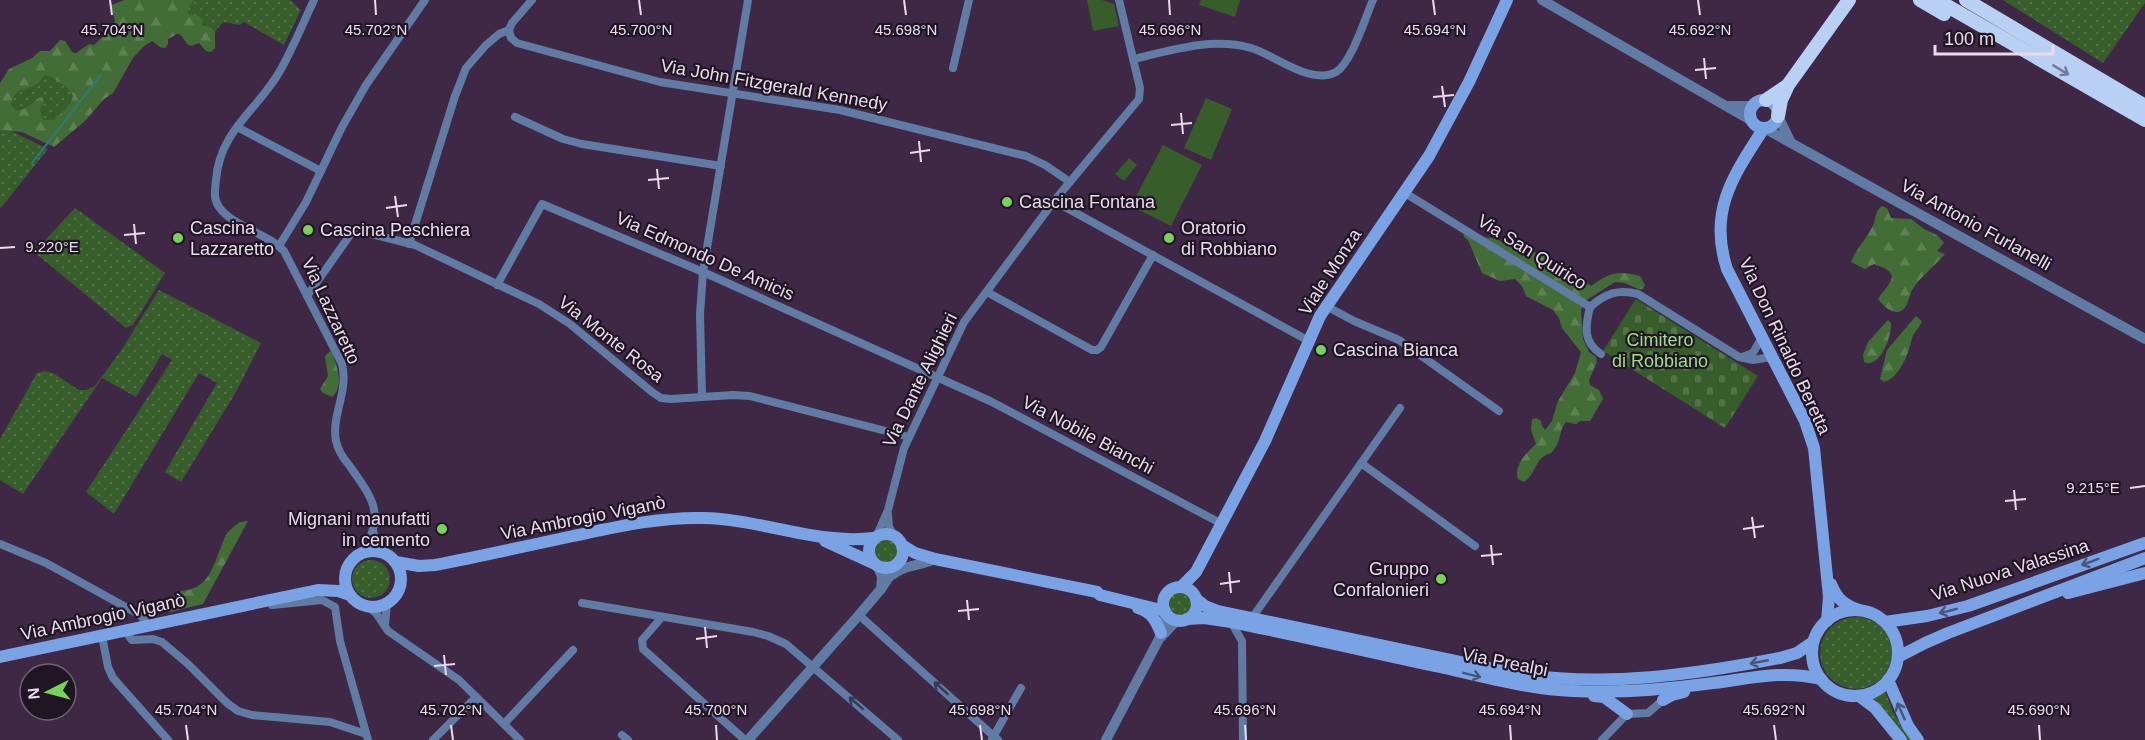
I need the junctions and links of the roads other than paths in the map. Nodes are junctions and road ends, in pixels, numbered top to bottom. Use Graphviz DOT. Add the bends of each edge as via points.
graph roads {
  1 [pos="315,0"];
  2 [pos="425,0"];
  3 [pos="532,0"];
  4 [pos="748,0"];
  5 [pos="969,0"];
  6 [pos="1119,0"];
  7 [pos="1373,0"];
  8 [pos="1507,0"];
  9 [pos="1542,0"];
  10 [pos="1849,0"];
  11 [pos="1920,0"];
  12 [pos="1937,0"];
  13 [pos="1966,0"];
  14 [pos="1974,0"];
  15 [pos="1997,18"];
  16 [pos="509,30"];
  17 [pos="2024,50"];
  18 [pos="1134,59"];
  19 [pos="953,68"];
  20 [pos="1788,85"];
  21 [pos="734,93"];
  22 [pos="1766,100"];
  23 [pos="1726,106"];
  24 [pos="1752,106"];
  25 [pos="2145,106"];
  26 [pos="1778,116"];
  27 [pos="515,117"];
  28 [pos="2145,120"];
  29 [pos="1757,125"];
  30 [pos="237,127"];
  31 [pos="1790,142"];
  32 [pos="722,166"];
  33 [pos="321,171"];
  34 [pos="1070,182"];
  35 [pos="1405,193"];
  36 [pos="1054,201"];
  37 [pos="409,244"];
  38 [pos="279,246"];
  39 [pos="1153,255"];
  40 [pos="703,272"];
  41 [pos="497,285"];
  42 [pos="987,292"];
  43 [pos="307,296"];
  44 [pos="1326,306"];
  45 [pos="1590,307"];
  46 [pos="1762,337"];
  47 [pos="2145,339"];
  48 [pos="1309,341"];
  49 [pos="1601,354"];
  50 [pos="1739,357"];
  51 [pos="1771,357"];
  52 [pos="938,377"];
  53 [pos="702,397"];
  54 [pos="1400,408"];
  55 [pos="1499,411"];
  56 [pos="909,436"];
  57 [pos="1361,463"];
  58 [pos="888,510"];
  59 [pos="1222,524"];
  60 [pos="373,526"];
  61 [pos="810,535"];
  62 [pos="875,537"];
  63 [pos="898,540"];
  64 [pos="2145,543"];
  65 [pos="0,544"];
  66 [pos="1475,546"];
  67 [pos="363,552"];
  68 [pos="382,552"];
  69 [pos="2145,558"];
  70 [pos="934,559"];
  71 [pos="396,562"];
  72 [pos="899,562"];
  73 [pos="435,565"];
  74 [pos="876,565"];
  75 [pos="347,567"];
  76 [pos="1196,572"];
  77 [pos="1826,572"];
  78 [pos="2145,573"];
  79 [pos="890,577"];
  80 [pos="401,583"];
  81 [pos="881,589"];
  82 [pos="318,590"];
  83 [pos="1175,590"];
  84 [pos="1102,594"];
  85 [pos="350,595"];
  86 [pos="1195,596"];
  87 [pos="2035,600"];
  88 [pos="263,602"];
  89 [pos="582,603"];
  90 [pos="387,604"];
  91 [pos="367,606"];
  92 [pos="1860,610"];
  93 [pos="859,615"];
  94 [pos="1174,616"];
  95 [pos="662,617"];
  96 [pos="1827,621"];
  97 [pos="1885,621"];
  98 [pos="1231,622"];
  99 [pos="1252,622"];
  100 [pos="149,626"];
  101 [pos="385,627"];
  102 [pos="125,631"];
  103 [pos="102,636"];
  104 [pos="1160,636"];
  105 [pos="1242,641"];
  106 [pos="1814,642"];
  107 [pos="573,650"];
  108 [pos="0,657"];
  109 [pos="1898,657"];
  110 [pos="813,667"];
  111 [pos="1821,680"];
  112 [pos="1888,680"];
  113 [pos="1704,685"];
  114 [pos="1021,688"];
  115 [pos="1572,691"];
  116 [pos="1859,696"];
  117 [pos="476,697"];
  118 [pos="1663,700"];
  119 [pos="1627,714"];
  120 [pos="504,724"];
  121 [pos="367,737"];
  122 [pos="994,739"];
  123 [pos="168,740"];
  124 [pos="433,740"];
  125 [pos="520,740"];
  126 [pos="746,740"];
  127 [pos="898,740"];
  128 [pos="1106,740"];
  129 [pos="1243,740"];
  130 [pos="1602,740"];
  131 [pos="1901,740"];
  132 [pos="1918,740"];
  1 -- 30 [label="street" via="275,79"];
  2 -- 33 [label="street" via="372,75"];
  3 -- 16 [label="street"];
  4 -- 21 [label="street"];
  5 -- 19 [label="street"];
  6 -- 18 [label="street, Via Dante Alighieri"];
  7 -- 18 [label="street" via="1347,61 1326,76 1309,74 1244,46 1197,45"];
  8 -- 35 [label="main road, Viale Monza" via="1430,156"];
  9 -- 23 [label="street, Via Antonio Furlanelli"];
  10 -- 20 [label="highway"];
  11 -- 17 [label="highway" via="1999,45"];
  12 -- 17 [label="highway"];
  13 -- 15 [label="highway"];
  14 -- 15 [label="highway"];
  15 -- 25 [label="highway"];
  16 -- 21 [label="street, Via John Fitzgerald Kennedy" via="510,38 517,43 660,82"];
  16 -- 37 [label="street" via="486,45 466,68"];
  17 -- 28 [label="highway, one-way"];
  18 -- 34 [label="street, Via Dante Alighieri" via="1139,99"];
  20 -- 22 [label="highway"];
  20 -- 26 [label="highway"];
  21 -- 32 [label="street"];
  21 -- 34 [label="street, Via John Fitzgerald Kennedy" via="840,110 1026,156"];
  22 -- 24 [label="main road"];
  22 -- 26 [label="main road" via="1775,105"];
  23 -- 24 [label="street, Via Antonio Furlanelli"];
  23 -- 29 [label="street, Via Antonio Furlanelli"];
  24 -- 29 [label="main road" via="1750,114"];
  26 -- 29 [label="main road" via="1775,123"];
  26 -- 31 [label="street"];
  27 -- 32 [label="street" via="563,140"];
  29 -- 31 [label="street, Via Antonio Furlanelli"];
  29 -- 46 [label="main road, Via Don Rinaldo Beretta" via="1754,144 1725,196 1719,236 1727,269"];
  30 -- 33 [label="street"];
  30 -- 38 [label="street, Via Lazzaretto" via="219,158 215,193 218,206"];
  31 -- 47 [label="street, Via Antonio Furlanelli"];
  32 -- 40 [label="street"];
  33 -- 38 [label="street"];
  34 -- 36 [label="street, Via Dante Alighieri"];
  35 -- 44 [label="main road, Viale Monza"];
  35 -- 45 [label="street, Via San Quirico"];
  36 -- 39 [label="street"];
  36 -- 42 [label="street, Via Dante Alighieri"];
  37 -- 41 [label="street, Via Monte Rosa"];
  37 -- 43 [label="street, Via Monte Rosa" via="354,231"];
  38 -- 43 [label="street, Via Lazzaretto"];
  39 -- 42 [label="street" via="1097,350"];
  39 -- 48 [label="street"];
  40 -- 41 [label="street, Via Edmondo De Amicis" via="542,204"];
  40 -- 52 [label="street, Via Edmondo De Amicis"];
  40 -- 53 [label="street"];
  41 -- 53 [label="street, Via Monte Rosa" via="539,304 570,324 657,396"];
  42 -- 52 [label="street, Via Dante Alighieri" via="964,322"];
  43 -- 60 [label="street, Via Lazzaretto" via="342,364 345,382 336,440 341,455 373,500"];
  44 -- 48 [label="main road, Viale Monza"];
  44 -- 55 [label="street" via="1400,340"];
  45 -- 49 [label="street" via="1586,336"];
  45 -- 50 [label="street, Via San Quirico" via="1613,292 1638,294"];
  46 -- 50 [label="street" via="1753,352"];
  46 -- 51 [label="main road, Via Don Rinaldo Beretta"];
  48 -- 59 [label="main road, Viale Monza" via="1265,441"];
  50 -- 51 [label="street"];
  51 -- 77 [label="main road, Via Don Rinaldo Beretta" via="1805,421 1814,448"];
  52 -- 56 [label="street, Via Dante Alighieri"];
  52 -- 59 [label="street, Via Nobile Bianchi"];
  53 -- 56 [label="street, Via Monte Rosa" via="750,396"];
  54 -- 57 [label="street"];
  56 -- 58 [label="street, Via Dante Alighieri"];
  57 -- 66 [label="street"];
  57 -- 99 [label="street"];
  58 -- 62 [label="street, Via Dante Alighieri"];
  58 -- 63 [label="street, Via Dante Alighieri" via="888,520"];
  59 -- 76 [label="main road, Viale Monza"];
  60 -- 67 [label="street, Via Lazzaretto"];
  60 -- 68 [label="street, Via Lazzaretto"];
  61 -- 62 [label="main road, Via Ambrogio Viganò" via="848,540"];
  61 -- 73 [label="main road, Via Ambrogio Viganò" via="721,519 660,520"];
  61 -- 74 [label="main road, Via Ambrogio Viganò"];
  62 -- 63 [label="main road" via="885,534"];
  62 -- 74 [label="main road" via="869,548 870,559"];
  63 -- 70 [label="main road" via="915,553"];
  63 -- 72 [label="main road"];
  64 -- 97 [label="main road, Via Nuova Valassina, one-way" via="1951,611"];
  65 -- 100 [label="street" via="46,563 140,615"];
  67 -- 68 [label="main road"];
  67 -- 75 [label="main road, Via Ambrogio Viganò"];
  68 -- 71 [label="main road, Via Ambrogio Viganò"];
  69 -- 87 [label="main road, Via Nuova Valassina"];
  70 -- 72 [label="main road"];
  70 -- 79 [label="street" via="903,567"];
  70 -- 84 [label="main road"];
  71 -- 73 [label="main road, Via Ambrogio Viganò"];
  71 -- 80 [label="main road"];
  72 -- 74 [label="main road" via="888,568"];
  72 -- 79 [label="street"];
  73 -- 80 [label="main road, Via Ambrogio Viganò"];
  74 -- 81 [label="street" via="882,577"];
  75 -- 82 [label="main road, Via Ambrogio Viganò"];
  75 -- 85 [label="main road" via="345,582"];
  76 -- 83 [label="main road, Viale Monza"];
  76 -- 86 [label="main road, Viale Monza"];
  77 -- 92 [label="main road, Via Don Rinaldo Beretta" via="1839,599"];
  77 -- 96 [label="main road, Via Don Rinaldo Beretta"];
  78 -- 87 [label="main road"];
  79 -- 81 [label="street"];
  80 -- 90 [label="main road, Via Ambrogio Viganò"];
  81 -- 93 [label="street"];
  82 -- 85 [label="main road, Via Ambrogio Viganò"];
  82 -- 88 [label="main road, Via Ambrogio Viganò"];
  83 -- 84 [label="main road" via="1143,599 1101,591"];
  83 -- 86 [label="main road" via="1188,589"];
  83 -- 94 [label="main road" via="1164,602"];
  84 -- 94 [label="main road"];
  84 -- 104 [label="main road" via="1112,601 1146,610"];
  85 -- 91 [label="main road, Via Ambrogio Viganò"];
  86 -- 94 [label="main road" via="1196,611"];
  86 -- 99 [label="main road, Via Prealpi" via="1205,606"];
  87 -- 109 [label="main road, Via Nuova Valassina"];
  88 -- 100 [label="main road, Via Ambrogio Viganò"];
  88 -- 121 [label="street" via="271,605 322,600 332,604 337,611 340,641"];
  89 -- 95 [label="street"];
  90 -- 91 [label="main road"];
  90 -- 101 [label="street"];
  91 -- 101 [label="street"];
  92 -- 96 [label="main road" via="1842,612"];
  92 -- 97 [label="main road"];
  93 -- 110 [label="street"];
  122 -- 93 [label="street, one-way"];
  94 -- 98 [label="main road, Via Prealpi"];
  94 -- 104 [label="street"];
  95 -- 110 [label="street" via="768,636 786,644"];
  95 -- 126 [label="street" via="642,640 643,649"];
  96 -- 106 [label="main road"];
  97 -- 109 [label="main road" via="1898,644"];
  98 -- 99 [label="main road, Via Prealpi"];
  98 -- 105 [label="street"];
  99 -- 105 [label="street"];
  106 -- 99 [label="main road, Via Prealpi, one-way" via="1780,658 1674,676 1555,679"];
  99 -- 115 [label="main road, Via Prealpi, one-way" via="1511,684"];
  100 -- 102 [label="main road, Via Ambrogio Viganò"];
  101 -- 117 [label="street" via="459,680"];
  102 -- 103 [label="main road, Via Ambrogio Viganò"];
  102 -- 121 [label="street" via="132,640 162,642 238,711 252,716 330,722"];
  103 -- 108 [label="main road, Via Ambrogio Viganò"];
  103 -- 123 [label="street" via="113,678"];
  104 -- 128 [label="street"];
  105 -- 129 [label="street"];
  106 -- 111 [label="main road" via="1812,655"];
  107 -- 120 [label="street"];
  109 -- 112 [label="main road"];
  110 -- 126 [label="street"];
  127 -- 110 [label="street, one-way"];
  111 -- 113 [label="main road, Via Prealpi" via="1782,674"];
  111 -- 116 [label="main road" via="1842,694"];
  112 -- 116 [label="main road" via="1875,691"];
  132 -- 112 [label="main road, one-way"];
  113 -- 115 [label="main road, Via Prealpi"];
  113 -- 118 [label="main road"];
  114 -- 122 [label="street"];
  115 -- 119 [label="main road" via="1604,697"];
  116 -- 131 [label="main road" via="1875,708"];
  117 -- 120 [label="street"];
  117 -- 124 [label="street"];
  118 -- 119 [label="street" via="1652,712"];
  119 -- 130 [label="street"];
  120 -- 125 [label="street"];
}
